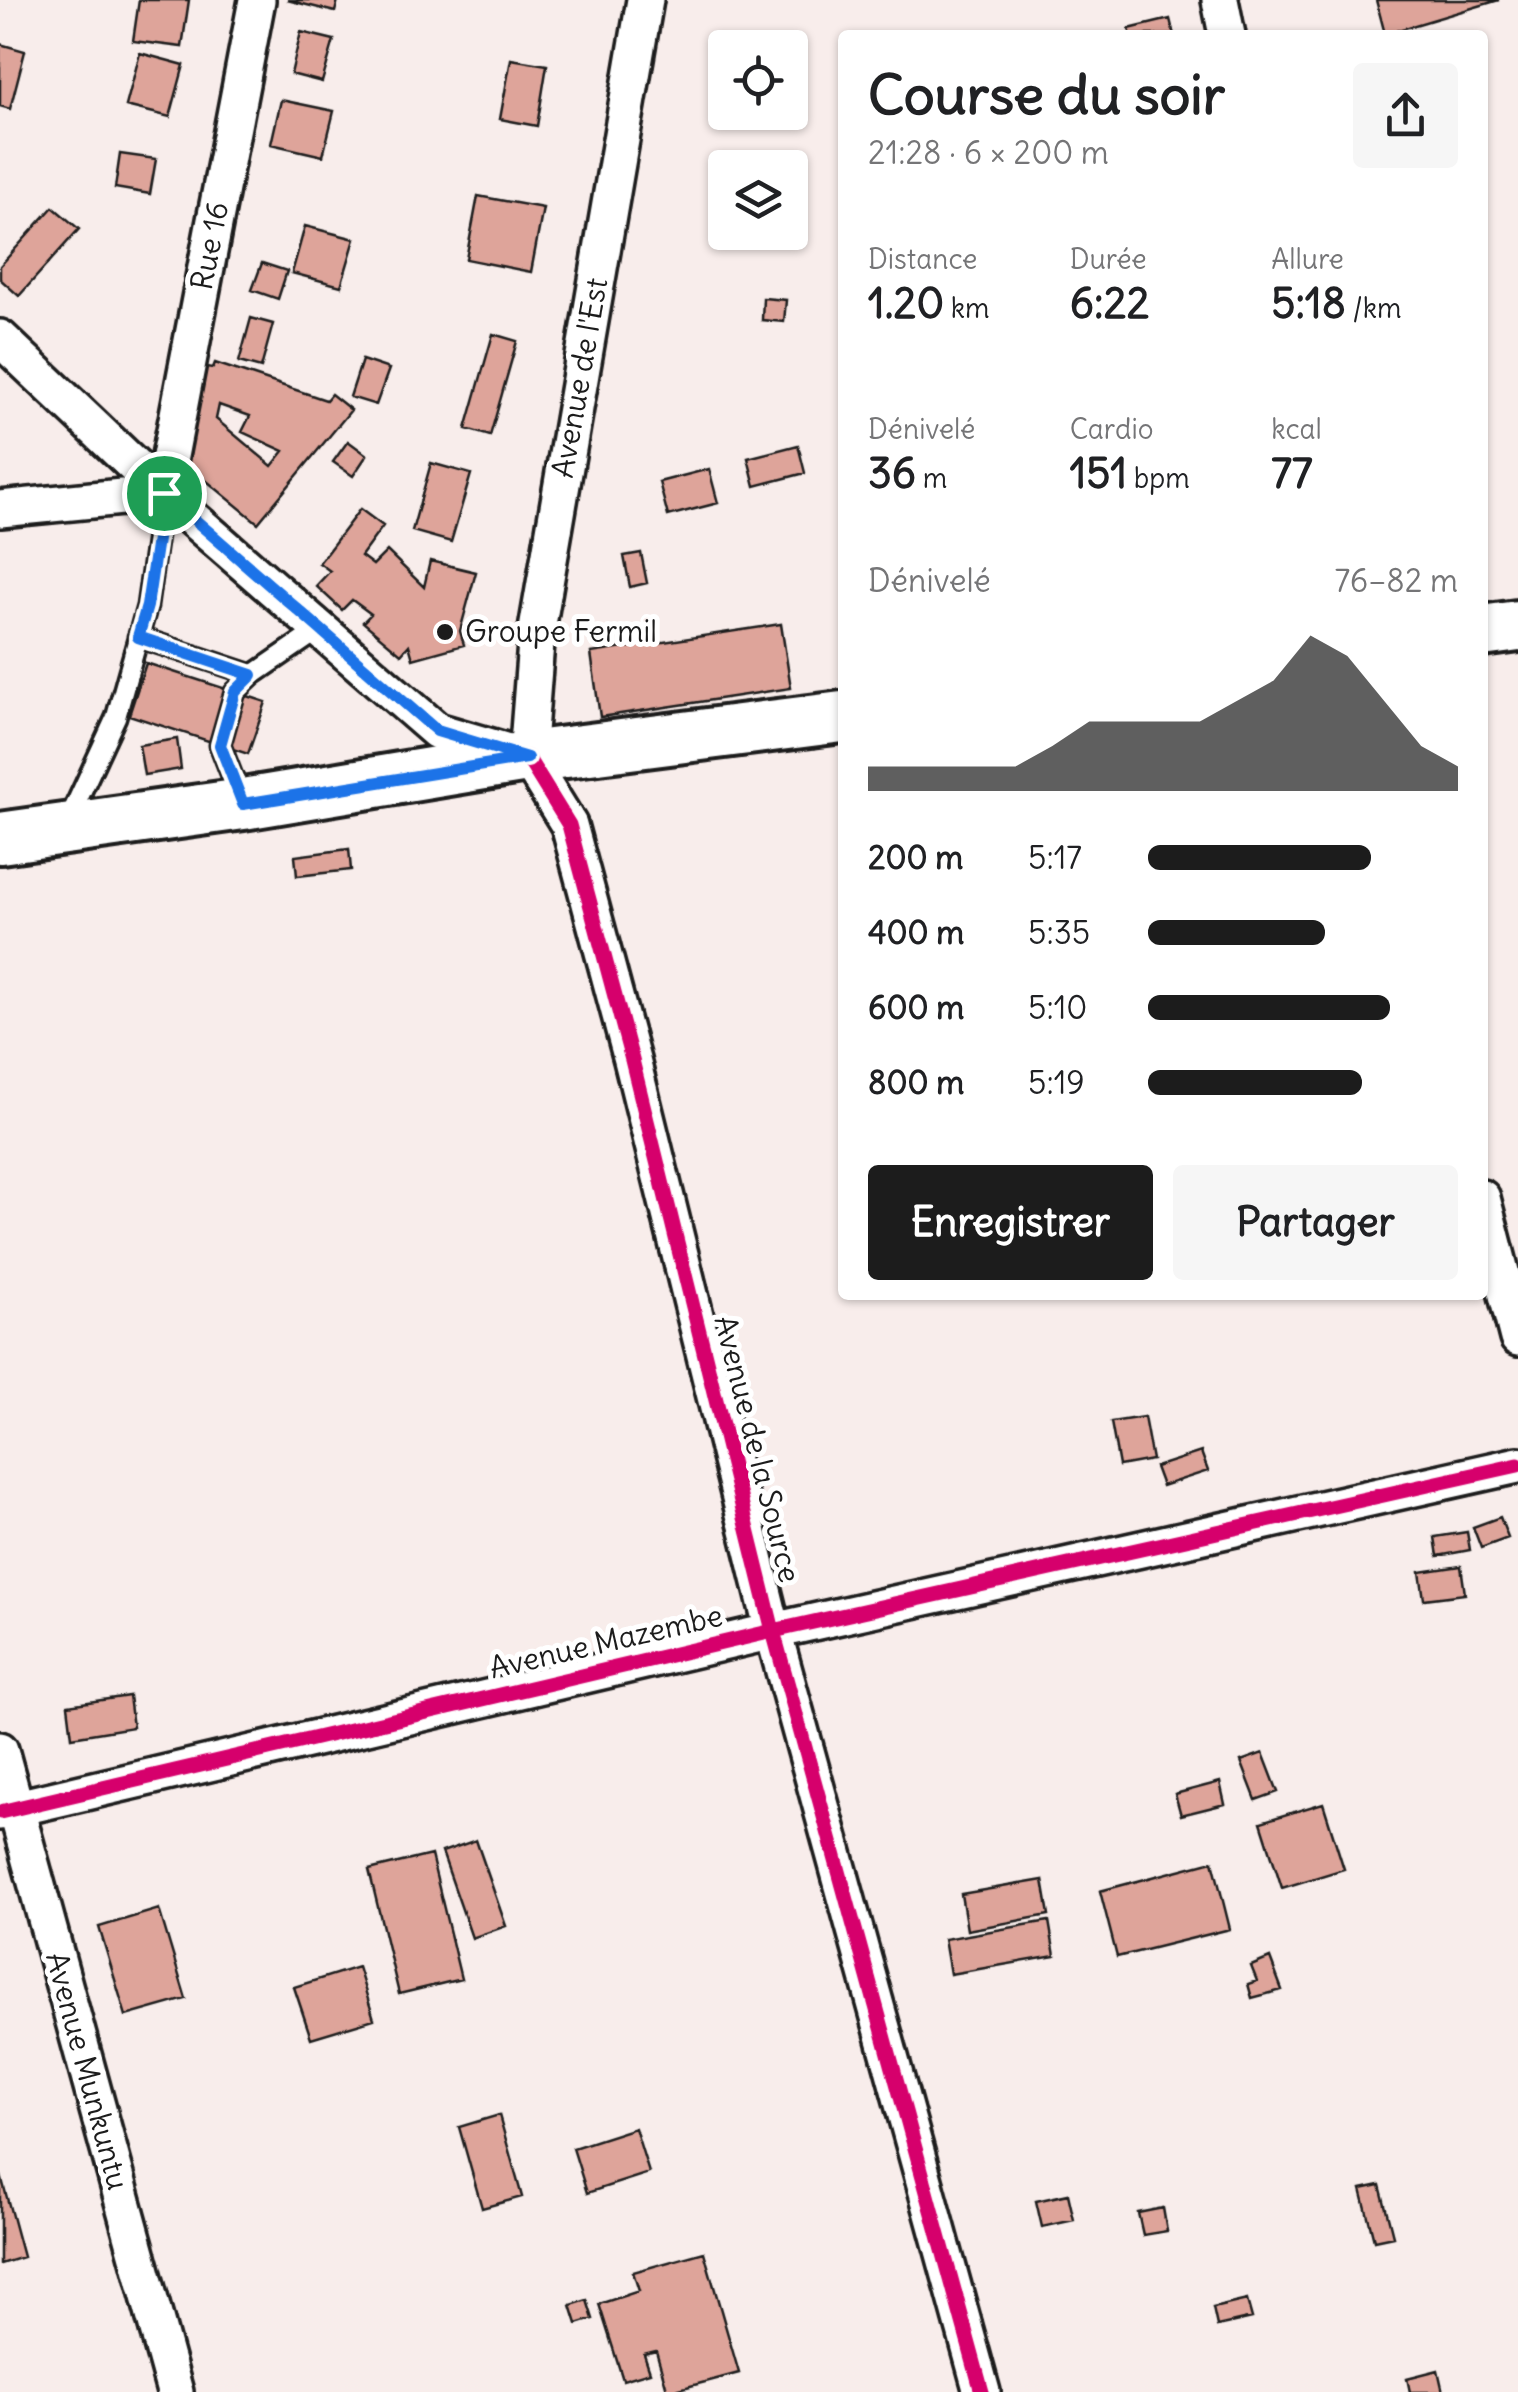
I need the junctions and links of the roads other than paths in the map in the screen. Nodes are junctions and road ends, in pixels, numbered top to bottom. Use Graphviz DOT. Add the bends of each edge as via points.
graph roads {
  1 [pos="257,0"];
  2 [pos="645,0"];
  3 [pos="1220,0"];
  4 [pos="1226,30"];
  5 [pos="0,338"];
  6 [pos="164,493"];
  7 [pos="0,509"];
  8 [pos="1518,626"];
  9 [pos="320,629"];
  10 [pos="1488,631"];
  11 [pos="138,637"];
  12 [pos="252,675"];
  13 [pos="838,718"];
  14 [pos="527,758"];
  15 [pos="243,804"];
  16 [pos="65,828"];
  17 [pos="0,838"];
  18 [pos="1488,1221"];
  19 [pos="1518,1338"];
  20 [pos="1518,1465"];
  21 [pos="774,1631"];
  22 [pos="0,1750"];
  23 [pos="8,1810"];
  24 [pos="174,2392"];
  25 [pos="982,2392"];
  1 -- 6 [label="street, Rue 16"];
  2 -- 14 [label="street, Avenue de l'Est" via="537,630"];
  3 -- 4 [label="street"];
  5 -- 6 [label="street"];
  6 -- 7 [label="street"];
  6 -- 9 [label="street"];
  6 -- 11 [label="lane"];
  8 -- 10 [label="street"];
  9 -- 12 [label="lane"];
  9 -- 14 [label="street" via="437,731"];
  11 -- 12 [label="lane"];
  11 -- 16 [label="lane" via="116,717"];
  12 -- 15 [label="lane" via="235,692 220,745"];
  13 -- 14 [label="street"];
  14 -- 15 [label="street"];
  14 -- 21 [label="street, Avenue de la Source" via="569,825"];
  15 -- 16 [label="street"];
  16 -- 17 [label="street"];
  18 -- 19 [label="street"];
  20 -- 21 [label="street, Avenue Mazembe"];
  21 -- 23 [label="street, Avenue Mazembe"];
  21 -- 25 [label="street, Avenue de la Source"];
  22 -- 23 [label="street, Avenue Munkuntu"];
  23 -- 24 [label="street, Avenue Munkuntu"];
}
